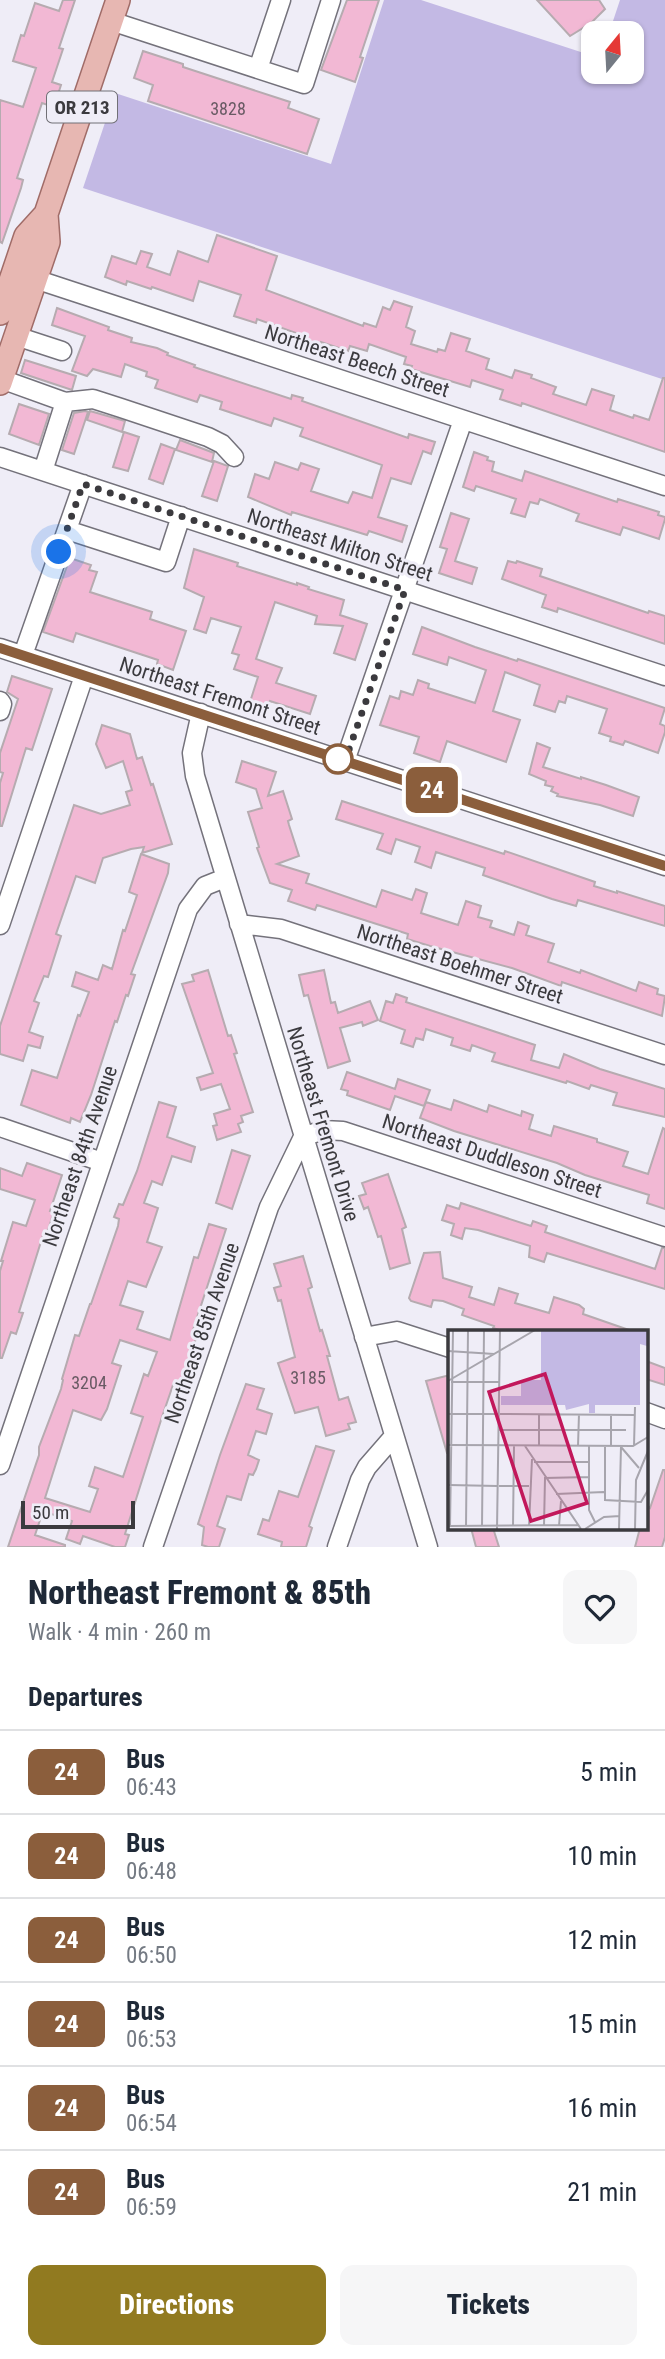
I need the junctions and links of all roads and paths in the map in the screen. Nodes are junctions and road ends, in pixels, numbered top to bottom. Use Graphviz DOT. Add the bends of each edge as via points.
graph roads {
  1 [pos="281,0"];
  2 [pos="331,0"];
  3 [pos="115,10"];
  4 [pos="258,69"];
  5 [pos="16,273"];
  6 [pos="0,313"];
  7 [pos="16,336"];
  8 [pos="62,352"];
  9 [pos="1,381"];
  10 [pos="65,402"];
  11 [pos="463,420"];
  12 [pos="0,457"];
  13 [pos="234,457"];
  14 [pos="43,471"];
  15 [pos="83,484"];
  16 [pos="665,486"];
  17 [pos="181,516"];
  18 [pos="67,530"];
  19 [pos="405,590"];
  20 [pos="1,652"];
  21 [pos="23,655"];
  22 [pos="84,676"];
  23 [pos="665,676"];
  24 [pos="0,701"];
  25 [pos="0,711"];
  26 [pos="201,713"];
  27 [pos="345,761"];
  28 [pos="665,866"];
  29 [pos="225,878"];
  30 [pos="239,924"];
  31 [pos="0,925"];
  32 [pos="665,1055"];
  33 [pos="0,1128"];
  34 [pos="303,1137"];
  35 [pos="102,1162"];
  36 [pos="665,1237"];
  37 [pos="364,1337"];
  38 [pos="448,1347"];
  39 [pos="648,1413"];
  40 [pos="665,1419"];
  41 [pos="394,1436"];
  42 [pos="0,1465"];
  43 [pos="153,1547"];
  44 [pos="337,1547"];
  45 [pos="428,1547"];
  1 -- 4 [label="street"];
  2 -- 4 [label="street" via="304,84"];
  3 -- 4 [label="street"];
  3 -- 5 [label="main road, OR 213" via="46,214 48,242"];
  5 -- 6 [label="main road, OR 213"];
  5 -- 7 [label="main road, OR 213"];
  5 -- 11 [label="street, Northeast Beech Street"];
  7 -- 8 [label="street"];
  7 -- 9 [label="main road, OR 213"];
  9 -- 10 [label="street"];
  10 -- 13 [label="street" via="93,399 121,408 208,437"];
  10 -- 14 [label="street"];
  11 -- 16 [label="street, Northeast Beech Street"];
  11 -- 19 [label="street"];
  12 -- 14 [label="street, Northeast Milton Street"];
  14 -- 15 [label="street, Northeast Milton Street"];
  15 -- 17 [label="street, Northeast Milton Street"];
  15 -- 18 [label="street"];
  17 -- 18 [label="street" via="166,562"];
  17 -- 19 [label="street, Northeast Milton Street"];
  18 -- 21 [label="street"];
  19 -- 23 [label="street, Northeast Milton Street"];
  19 -- 27 [label="street"];
  20 -- 21 [label="street, Northeast Fremont Street"];
  21 -- 22 [label="street, Northeast Fremont Street"];
  22 -- 26 [label="street, Northeast Fremont Street"];
  22 -- 31 [label="street"];
  24 -- 25 [label="street"];
  26 -- 27 [label="street, Northeast Fremont Street"];
  26 -- 29 [label="street, Northeast Fremont Drive" via="192,764"];
  27 -- 28 [label="street, Northeast Fremont Street"];
  29 -- 30 [label="street, Northeast Fremont Drive"];
  29 -- 35 [label="street, Northeast 84th Avenue" via="205,886 188,909"];
  30 -- 32 [label="street, Northeast Boehmer Street" via="281,929"];
  30 -- 34 [label="street, Northeast Fremont Drive"];
  33 -- 35 [label="street"];
  34 -- 36 [label="street, Northeast Duddleson Street" via="323,1130 343,1131"];
  34 -- 37 [label="street, Northeast Fremont Drive"];
  34 -- 43 [label="street, Northeast 85th Avenue" via="270,1207"];
  35 -- 42 [label="street, Northeast 84th Avenue"];
  37 -- 38 [label="street" via="397,1331"];
  37 -- 41 [label="street, Northeast Fremont Drive"];
  39 -- 40 [label="street"];
  41 -- 44 [label="street" via="360,1480"];
  41 -- 45 [label="street, Northeast Fremont Drive"];
}
